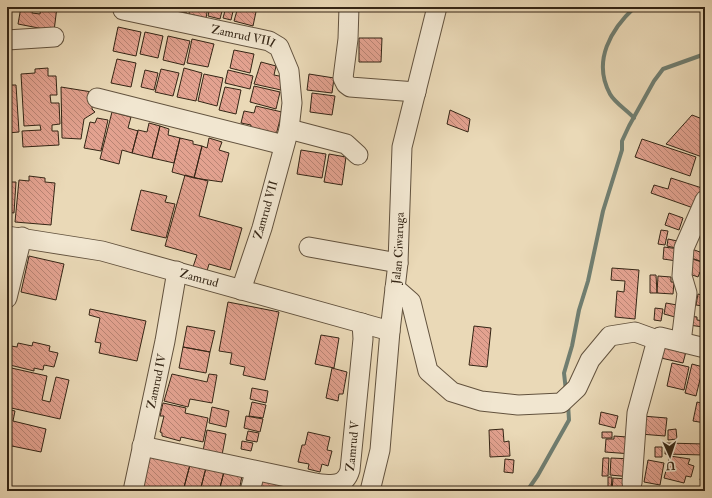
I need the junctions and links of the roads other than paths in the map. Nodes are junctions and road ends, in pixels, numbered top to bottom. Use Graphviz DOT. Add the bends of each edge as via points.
graph roads {
  1 [pos="349,7"];
  2 [pos="437,7"];
  3 [pos="123,10"];
  4 [pos="54,37"];
  5 [pos="7,40"];
  6 [pos="416,92"];
  7 [pos="97,98"];
  8 [pos="287,137"];
  9 [pos="358,155"];
  10 [pos="705,200"];
  11 [pos="14,236"];
  12 [pos="309,247"];
  13 [pos="398,263"];
  14 [pos="177,271"];
  15 [pos="395,288"];
  16 [pos="241,290"];
  17 [pos="7,298"];
  18 [pos="362,323"];
  19 [pos="390,331"];
  20 [pos="657,340"];
  21 [pos="681,342"];
  22 [pos="705,348"];
  23 [pos="142,446"];
  24 [pos="255,472"];
  25 [pos="632,483"];
  26 [pos="133,491"];
  27 [pos="250,491"];
  28 [pos="370,491"];
  1 -- 6 [label="street" via="343,78 346,84"];
  2 -- 6 [label="street, Jalan Ciwaruga"];
  3 -- 8 [label="street, Zamrud VIII" via="269,41 279,47 289,71 292,103"];
  4 -- 5 [label="street"];
  6 -- 13 [label="street, Jalan Ciwaruga" via="402,147"];
  7 -- 8 [label="street"];
  8 -- 9 [label="street" via="346,144"];
  8 -- 16 [label="street, Zamrud VII" via="262,228"];
  10 -- 21 [label="street" via="684,248 682,276 687,293"];
  11 -- 14 [label="street, Zamrud" via="102,251"];
  11 -- 17 [label="street"];
  12 -- 13 [label="street"];
  13 -- 15 [label="street, Jalan Ciwaruga"];
  14 -- 16 [label="street, Zamrud"];
  14 -- 23 [label="street, Zamrud IV" via="165,342"];
  15 -- 19 [label="street, Jalan Ciwaruga"];
  15 -- 20 [label="street" via="411,302 428,371 452,392 482,401 518,405 561,403 577,388 590,360 610,336 635,332"];
  16 -- 18 [label="street, Zamrud"];
  18 -- 19 [label="street, Zamrud"];
  18 -- 24 [label="street, Zamrud V" via="363,339 349,475 341,484 335,486"];
  19 -- 28 [label="street, Jalan Ciwaruga" via="380,450"];
  20 -- 21 [label="street" via="660,337"];
  20 -- 25 [label="street" via="637,413"];
  21 -- 22 [label="street"];
  23 -- 24 [label="street, Zamrud V"];
  23 -- 26 [label="street, Zamrud IV"];
  24 -- 27 [label="street"];
}
